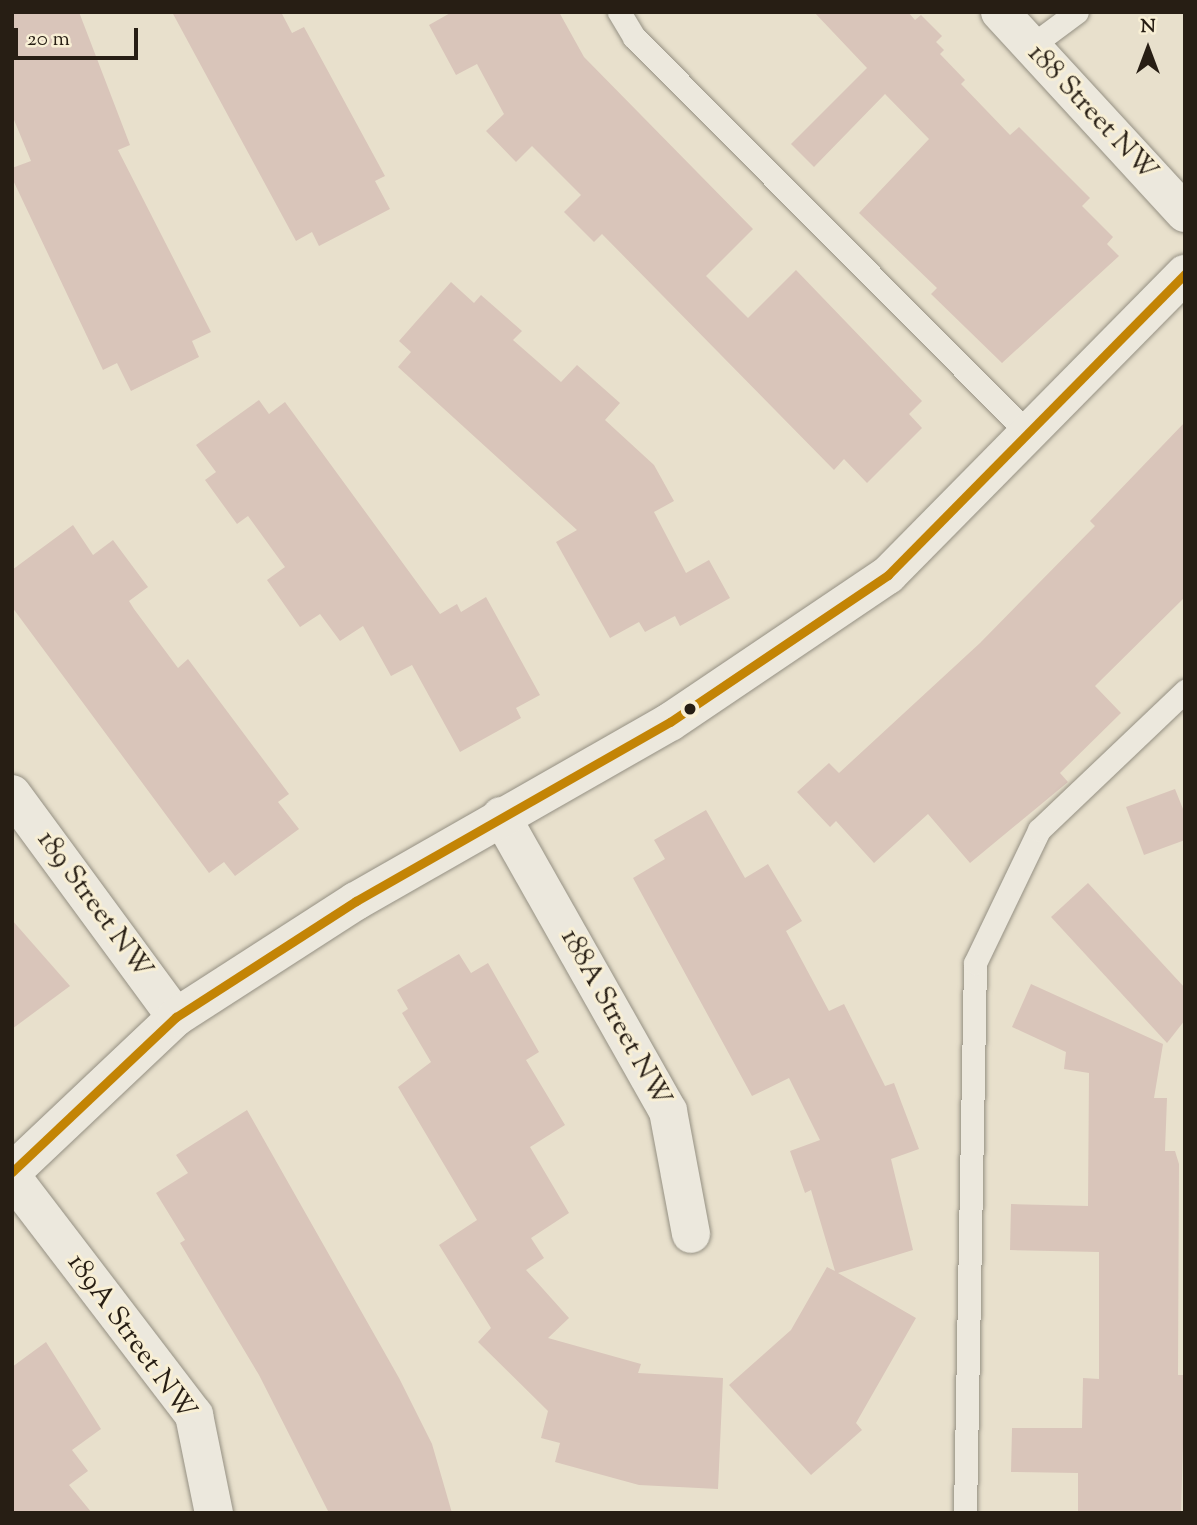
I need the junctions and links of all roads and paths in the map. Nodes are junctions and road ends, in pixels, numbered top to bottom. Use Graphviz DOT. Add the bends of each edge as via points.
graph roads {
  1 [pos="619,12"];
  2 [pos="1000,12"];
  3 [pos="1077,12"];
  4 [pos="1031,46"];
  5 [pos="1185,213"];
  6 [pos="1185,274"];
  7 [pos="1027,432"];
  8 [pos="1185,691"];
  9 [pos="12,794"];
  10 [pos="501,816"];
  11 [pos="176,1017"];
  12 [pos="12,1174"];
  13 [pos="691,1234"];
  14 [pos="214,1513"];
  15 [pos="965,1513"];
  1 -- 7 [label="lane" via="634,37"];
  2 -- 4 [label="street, 188 Street NW"];
  3 -- 4 [label="lane"];
  4 -- 5 [label="street, 188 Street NW"];
  6 -- 7 [label="street"];
  7 -- 10 [label="street" via="888,575 670,722"];
  8 -- 15 [label="lane" via="1039,830 975,963"];
  9 -- 11 [label="street, 189 Street NW"];
  10 -- 11 [label="street"];
  10 -- 13 [label="street, 188A Street NW" via="668,1111"];
  11 -- 12 [label="street"];
  12 -- 14 [label="street, 189A Street NW" via="194,1415"];
}
